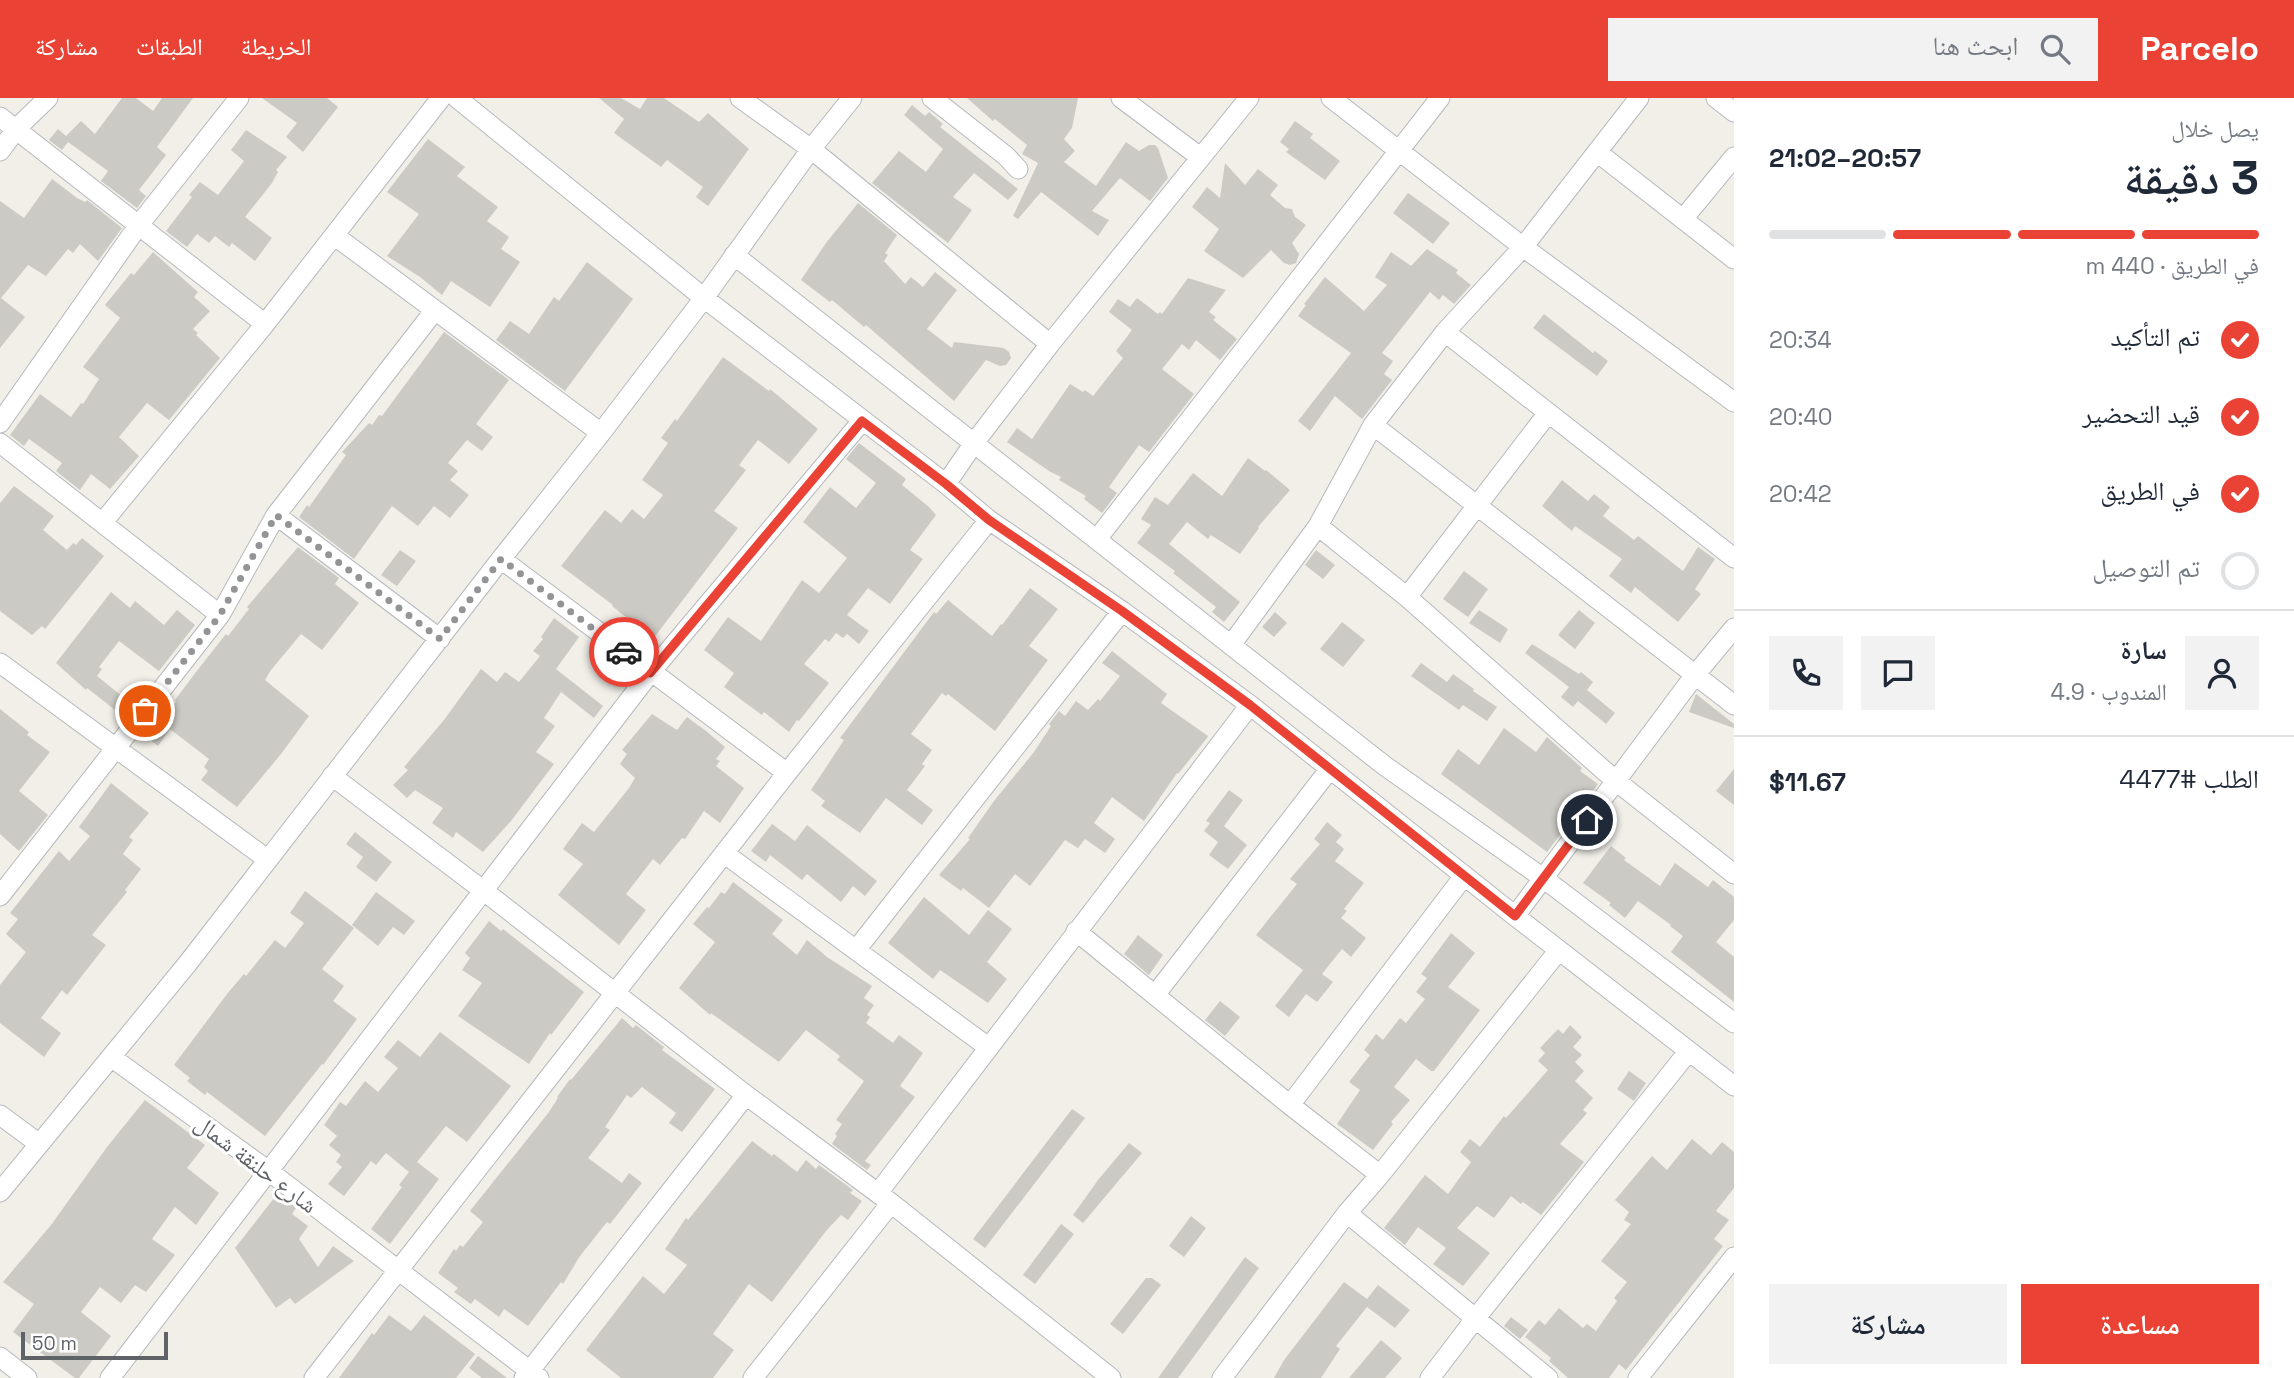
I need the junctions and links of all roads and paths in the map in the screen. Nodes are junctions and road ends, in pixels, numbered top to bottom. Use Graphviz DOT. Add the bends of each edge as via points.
graph roads {
  1 [pos="48,98"];
  2 [pos="239,98"];
  3 [pos="454,98"];
  4 [pos="740,98"];
  5 [pos="852,98"];
  6 [pos="932,98"];
  7 [pos="1121,98"];
  8 [pos="1249,98"];
  9 [pos="1331,98"];
  10 [pos="1440,98"];
  11 [pos="1639,98"];
  12 [pos="1716,98"];
  13 [pos="1734,112"];
  14 [pos="0,117"];
  15 [pos="17,128"];
  16 [pos="811,149"];
  17 [pos="0,151"];
  18 [pos="1399,151"];
  19 [pos="1597,152"];
  20 [pos="1200,157"];
  21 [pos="1734,157"];
  22 [pos="1018,169"];
  23 [pos="1683,219"];
  24 [pos="138,226"];
  25 [pos="335,236"];
  26 [pos="1523,247"];
  27 [pos="734,256"];
  28 [pos="1734,259"];
  29 [pos="704,298"];
  30 [pos="435,310"];
  31 [pos="265,324"];
  32 [pos="1445,332"];
  33 [pos="1050,344"];
  34 [pos="1734,402"];
  35 [pos="1548,413"];
  36 [pos="862,421"];
  37 [pos="0,424"];
  38 [pos="1374,425"];
  39 [pos="601,433"];
  40 [pos="0,443"];
  41 [pos="974,443"];
  42 [pos="946,484"];
  43 [pos="1476,505"];
  44 [pos="276,515"];
  45 [pos="989,520"];
  46 [pos="103,522"];
  47 [pos="1318,526"];
  48 [pos="1097,539"];
  49 [pos="1734,558"];
  50 [pos="501,559"];
  51 [pos="1407,597"];
  52 [pos="1122,611"];
  53 [pos="220,615"];
  54 [pos="1734,628"];
  55 [pos="440,639"];
  56 [pos="1231,645"];
  57 [pos="0,663"];
  58 [pos="650,673"];
  59 [pos="1695,675"];
  60 [pos="1250,705"];
  61 [pos="1734,705"];
  62 [pos="116,749"];
  63 [pos="1329,770"];
  64 [pos="787,773"];
  65 [pos="332,776"];
  66 [pos="1616,781"];
  67 [pos="725,854"];
  68 [pos="267,859"];
  69 [pos="1734,874"];
  70 [pos="1464,876"];
  71 [pos="1543,878"];
  72 [pos="484,891"];
  73 [pos="0,896"];
  74 [pos="1515,916"];
  75 [pos="1076,931"];
  76 [pos="856,950"];
  77 [pos="1559,950"];
  78 [pos="615,993"];
  79 [pos="1155,995"];
  80 [pos="1734,1023"];
  81 [pos="988,1047"];
  82 [pos="1688,1052"];
  83 [pos="111,1057"];
  84 [pos="1734,1086"];
  85 [pos="746,1095"];
  86 [pos="1290,1105"];
  87 [pos="0,1115"];
  88 [pos="38,1143"];
  89 [pos="270,1172"];
  90 [pos="1380,1175"];
  91 [pos="0,1192"];
  92 [pos="884,1198"];
  93 [pos="1346,1213"];
  94 [pos="1734,1257"];
  95 [pos="397,1270"];
  96 [pos="1475,1319"];
  97 [pos="0,1357"];
  98 [pos="531,1376"];
  99 [pos="27,1378"];
  100 [pos="110,1378"];
  101 [pos="314,1378"];
  102 [pos="753,1378"];
  103 [pos="1111,1378"];
  104 [pos="1222,1378"];
  105 [pos="1430,1378"];
  106 [pos="1548,1378"];
  107 [pos="1638,1378"];
  1 -- 15 [label="street"];
  2 -- 24 [label="street"];
  3 -- 25 [label="street"];
  3 -- 29 [label="street"];
  4 -- 16 [label="street"];
  5 -- 16 [label="street"];
  6 -- 22 [label="street"];
  7 -- 20 [label="street"];
  8 -- 20 [label="street"];
  9 -- 18 [label="street"];
  10 -- 18 [label="street"];
  11 -- 19 [label="street"];
  12 -- 13 [label="street"];
  14 -- 15 [label="street"];
  15 -- 17 [label="street"];
  15 -- 24 [label="street"];
  16 -- 27 [label="street"];
  16 -- 33 [label="street"];
  18 -- 26 [label="street"];
  18 -- 48 [label="street"];
  19 -- 23 [label="street"];
  19 -- 26 [label="street"];
  20 -- 33 [label="street"];
  21 -- 23 [label="street"];
  23 -- 28 [label="street"];
  24 -- 31 [label="street"];
  24 -- 37 [label="street"];
  25 -- 30 [label="street"];
  25 -- 31 [label="street"];
  26 -- 32 [label="street"];
  26 -- 34 [label="street"];
  27 -- 29 [label="street"];
  27 -- 41 [label="street"];
  29 -- 36 [label="street"];
  29 -- 39 [label="street"];
  30 -- 39 [label="street"];
  30 -- 44 [label="street"];
  31 -- 46 [label="street"];
  32 -- 35 [label="street"];
  32 -- 38 [label="street"];
  33 -- 41 [label="street"];
  35 -- 43 [label="street"];
  35 -- 49 [label="street"];
  36 -- 42 [label="street"];
  36 -- 58 [label="street"];
  38 -- 43 [label="street"];
  38 -- 47 [label="street"];
  39 -- 50 [label="street"];
  40 -- 46 [label="street"];
  41 -- 42 [label="street"];
  41 -- 48 [label="street"];
  42 -- 45 [label="street"];
  43 -- 51 [label="street"];
  43 -- 59 [label="street"];
  44 -- 53 [label="street"];
  44 -- 55 [label="street"];
  45 -- 52 [label="street"];
  45 -- 64 [label="street"];
  46 -- 53 [label="street"];
  47 -- 51 [label="street"];
  47 -- 56 [label="street"];
  48 -- 56 [label="street"];
  50 -- 55 [label="street"];
  50 -- 58 [label="street"];
  51 -- 66 [label="street"];
  52 -- 60 [label="street"];
  52 -- 76 [label="street"];
  53 -- 62 [label="street"];
  54 -- 59 [label="street"];
  55 -- 65 [label="street"];
  56 -- 71 [label="street" via="1384,766"];
  57 -- 62 [label="street"];
  58 -- 64 [label="street"];
  58 -- 72 [label="street"];
  59 -- 61 [label="street"];
  59 -- 66 [label="street"];
  60 -- 63 [label="street"];
  60 -- 75 [label="street"];
  62 -- 68 [label="street"];
  62 -- 73 [label="street"];
  63 -- 70 [label="street"];
  63 -- 79 [label="street"];
  64 -- 67 [label="street"];
  65 -- 68 [label="street"];
  65 -- 72 [label="street"];
  66 -- 69 [label="street"];
  66 -- 71 [label="street"];
  67 -- 76 [label="street"];
  67 -- 78 [label="street"];
  68 -- 83 [label="street"];
  70 -- 74 [label="street"];
  70 -- 86 [label="street"];
  71 -- 74 [label="street"];
  71 -- 80 [label="street"];
  72 -- 78 [label="street"];
  72 -- 89 [label="street"];
  74 -- 77 [label="street"];
  75 -- 79 [label="street"];
  75 -- 81 [label="street"];
  76 -- 81 [label="street"];
  77 -- 82 [label="street"];
  77 -- 90 [label="street"];
  78 -- 85 [label="street"];
  78 -- 95 [label="street"];
  79 -- 86 [label="street"];
  81 -- 92 [label="street"];
  82 -- 84 [label="street"];
  82 -- 96 [label="street"];
  83 -- 88 [label="street"];
  83 -- 89 [label="street, شارع حلنقة شمال"];
  85 -- 92 [label="street"];
  85 -- 98 [label="street"];
  86 -- 90 [label="street"];
  87 -- 88 [label="street"];
  88 -- 91 [label="street"];
  89 -- 95 [label="street, شارع حلنقة شمال"];
  89 -- 100 [label="street"];
  90 -- 93 [label="street"];
  92 -- 102 [label="street"];
  92 -- 103 [label="street"];
  93 -- 96 [label="street"];
  93 -- 104 [label="street"];
  94 -- 107 [label="street"];
  95 -- 98 [label="street, شارع حلنقة شمال"];
  95 -- 101 [label="street"];
  96 -- 105 [label="street"];
  96 -- 106 [label="street"];
  97 -- 99 [label="street"];
}
